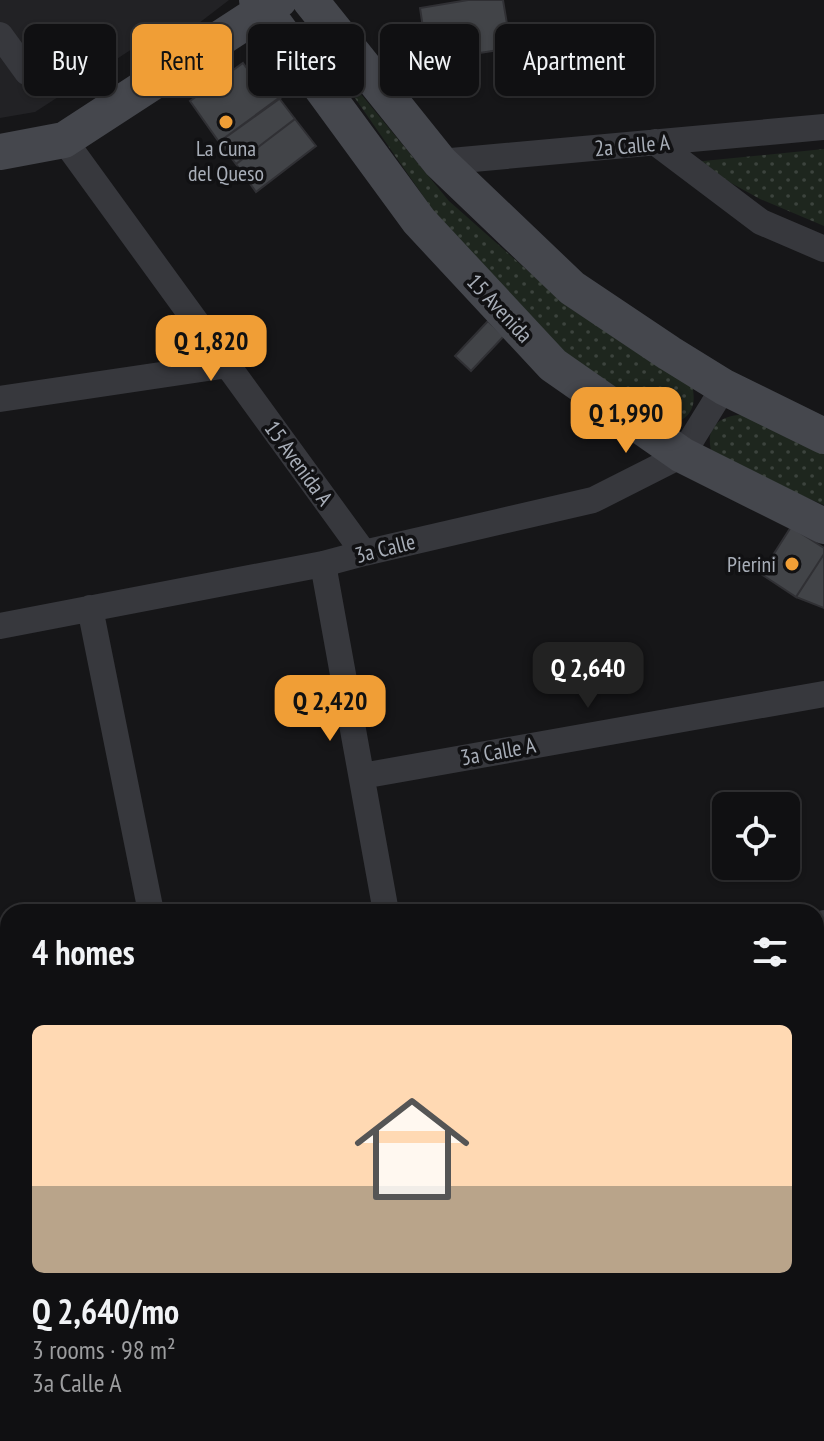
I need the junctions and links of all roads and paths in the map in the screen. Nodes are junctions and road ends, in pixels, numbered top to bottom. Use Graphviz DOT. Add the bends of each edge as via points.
graph roads {
  1 [pos="310,0"];
  2 [pos="267,3"];
  3 [pos="280,24"];
  4 [pos="232,29"];
  5 [pos="0,35"];
  6 [pos="24,68"];
  7 [pos="132,95"];
  8 [pos="329,96"];
  9 [pos="824,127"];
  10 [pos="64,140"];
  11 [pos="655,142"];
  12 [pos="0,152"];
  13 [pos="440,162"];
  14 [pos="824,249"];
  15 [pos="228,365"];
  16 [pos="724,387"];
  17 [pos="0,399"];
  18 [pos="824,436"];
  19 [pos="682,455"];
  20 [pos="824,526"];
  21 [pos="364,553"];
  22 [pos="323,564"];
  23 [pos="90,608"];
  24 [pos="0,626"];
  25 [pos="824,694"];
  26 [pos="362,776"];
  27 [pos="149,904"];
  28 [pos="385,904"];
  1 -- 13 [label="main road"];
  2 -- 3 [label="main road, 15 Avenida"];
  2 -- 4 [label="main road"];
  5 -- 6 [label="street"];
  7 -- 10 [label="main road"];
  8 -- 19 [label="main road, 15 Avenida" via="419,221 553,365"];
  9 -- 11 [label="street, 2a Calle A"];
  10 -- 12 [label="main road"];
  10 -- 15 [label="street, 15 Avenida A"];
  11 -- 13 [label="street, 2a Calle A"];
  11 -- 14 [label="street" via="761,222"];
  13 -- 16 [label="main road" via="572,288"];
  15 -- 17 [label="street"];
  15 -- 21 [label="street, 15 Avenida A"];
  16 -- 18 [label="main road"];
  16 -- 19 [label="street"];
  19 -- 20 [label="main road, 15 Avenida"];
  19 -- 21 [label="street, 3a Calle" via="593,500"];
  21 -- 22 [label="street, 3a Calle"];
  22 -- 23 [label="street, 3a Calle"];
  22 -- 26 [label="street"];
  23 -- 24 [label="street, 3a Calle"];
  23 -- 27 [label="street"];
  25 -- 26 [label="street, 3a Calle A"];
  26 -- 28 [label="street"];
}
